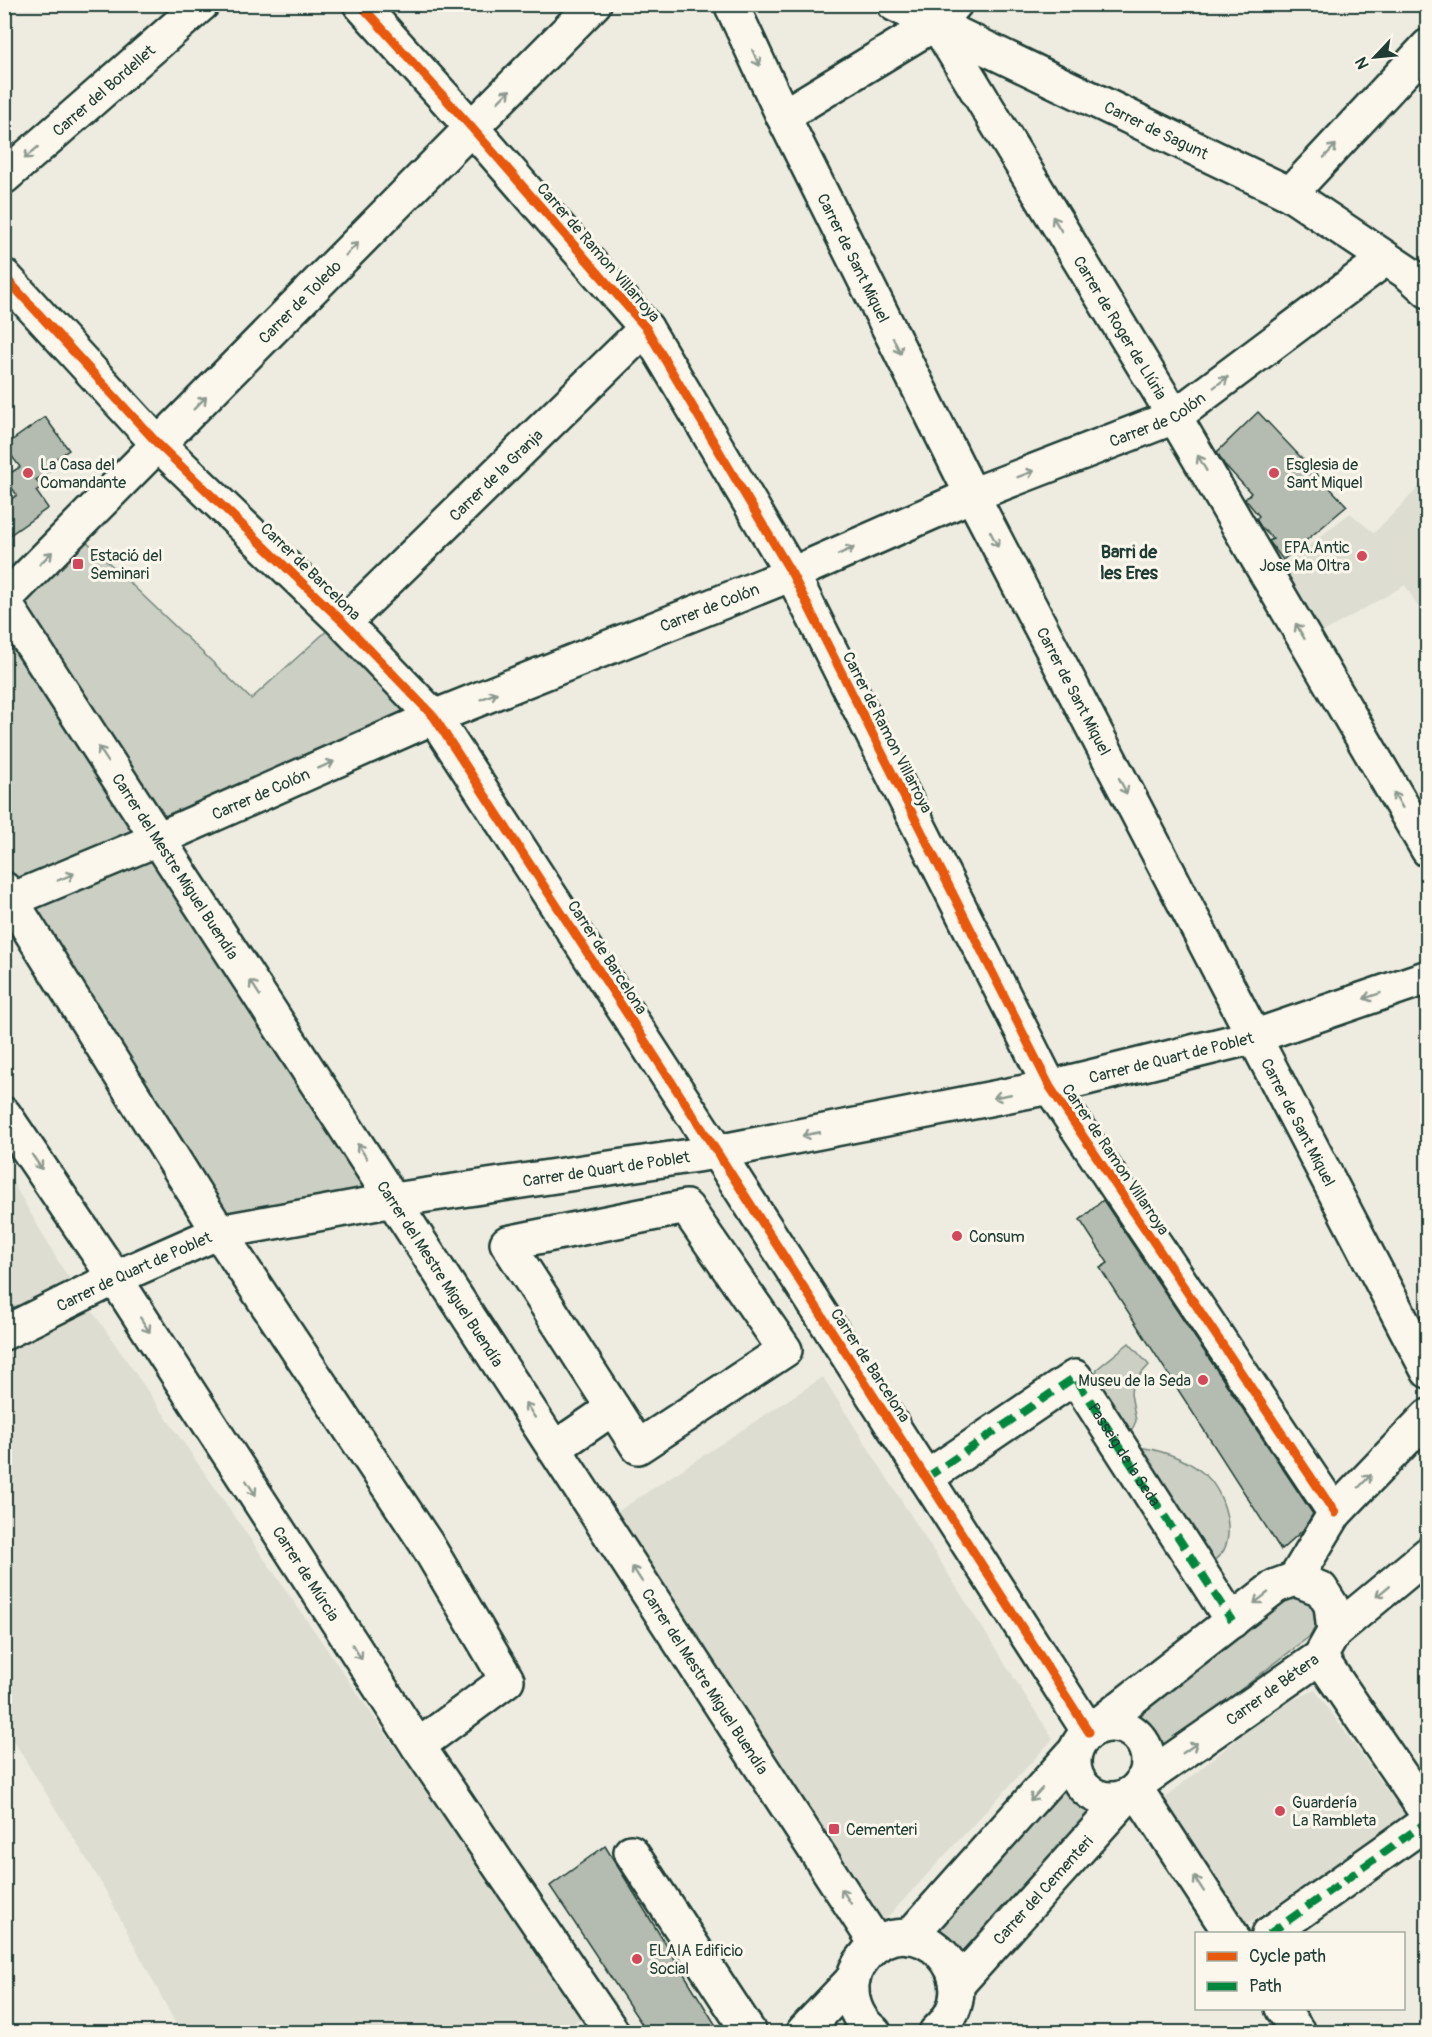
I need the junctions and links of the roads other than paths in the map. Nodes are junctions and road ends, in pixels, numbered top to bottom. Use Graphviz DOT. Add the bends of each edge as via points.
graph roads {
  1 [pos="202,4"];
  2 [pos="360,4"];
  3 [pos="594,4"];
  4 [pos="731,4"];
  5 [pos="894,4"];
  6 [pos="946,14"];
  7 [pos="1428,45"];
  8 [pos="783,116"];
  9 [pos="472,128"];
  10 [pos="4,177"];
  11 [pos="1290,194"];
  12 [pos="1412,270"];
  13 [pos="4,276"];
  14 [pos="646,328"];
  15 [pos="1174,417"];
  16 [pos="158,444"];
  17 [pos="972,495"];
  18 [pos="792,574"];
  19 [pos="4,601"];
  20 [pos="344,624"];
  21 [pos="434,717"];
  22 [pos="158,839"];
  23 [pos="1428,850"];
  24 [pos="7,897"];
  25 [pos="1428,977"];
  26 [pos="1253,1037"];
  27 [pos="1050,1087"];
  28 [pos="4,1114"];
  29 [pos="717,1152"];
  30 [pos="394,1200"];
  31 [pos="219,1232"];
  32 [pos="115,1278"];
  33 [pos="4,1333"];
  34 [pos="1428,1371"];
  35 [pos="613,1408"];
  36 [pos="1428,1416"];
  37 [pos="555,1448"];
  38 [pos="926,1478"];
  39 [pos="1335,1513"];
  40 [pos="1428,1554"];
  41 [pos="1295,1579"];
  42 [pos="1232,1621"];
  43 [pos="1327,1644"];
  44 [pos="1086,1737"];
  45 [pos="418,1746"];
  46 [pos="1135,1788"];
  47 [pos="1428,1815"];
  48 [pos="1428,1821"];
  49 [pos="631,1852"];
  50 [pos="1230,1932"];
  51 [pos="1272,1932"];
  52 [pos="909,1937"];
  53 [pos="878,1945"];
  54 [pos="853,1979"];
  55 [pos="957,1985"];
  56 [pos="1282,2010"];
  57 [pos="612,2032"];
  58 [pos="749,2032"];
  59 [pos="803,2032"];
  60 [pos="874,2032"];
  61 [pos="936,2032"];
  62 [pos="1298,2032"];
  1 -- 10 [label="street, Carrer del Bordellet, one-way"];
  2 -- 9 [label="street, Carrer de Ramon Villarroya"];
  9 -- 3 [label="street, Carrer de Toledo, one-way"];
  4 -- 8 [label="street, Carrer de Sant Miquel, one-way"];
  5 -- 6 [label="street, Carrer de Sagunt"];
  6 -- 8 [label="street"];
  6 -- 11 [label="street, Carrer de Sagunt"];
  15 -- 6 [label="street, Carrer de Roger de Llúria, one-way"];
  11 -- 7 [label="street, one-way"];
  8 -- 17 [label="street, Carrer de Sant Miquel, one-way"];
  9 -- 14 [label="street, Carrer de Ramon Villarroya"];
  16 -- 9 [label="street, Carrer de Toledo, one-way"];
  11 -- 12 [label="street, Carrer de Sagunt"];
  15 -- 12 [label="street, Carrer de Colón, one-way"];
  13 -- 16 [label="street, Carrer de Barcelona"];
  14 -- 18 [label="street, Carrer de Ramon Villarroya"];
  14 -- 20 [label="street, Carrer de la Granja"];
  17 -- 15 [label="street, Carrer de Colón, one-way"];
  23 -- 15 [label="street, Carrer de Roger de Llúria, one-way"];
  19 -- 16 [label="street, Carrer de Toledo, one-way"];
  16 -- 20 [label="street, Carrer de Barcelona"];
  18 -- 17 [label="street, Carrer de Colón, one-way"];
  17 -- 26 [label="street, Carrer de Sant Miquel, one-way"];
  21 -- 18 [label="street, Carrer de Colón, one-way"];
  18 -- 27 [label="street, Carrer de Ramon Villarroya"];
  22 -- 19 [label="street, Carrer del Mestre Miguel Buendía, one-way"];
  20 -- 21 [label="street, Carrer de Barcelona"];
  22 -- 21 [label="street, Carrer de Colón, one-way"];
  21 -- 29 [label="street, Carrer de Barcelona"];
  24 -- 22 [label="street, Carrer de Colón, one-way"];
  30 -- 22 [label="street, Carrer del Mestre Miguel Buendía, one-way"];
  24 -- 31 [label="street"];
  25 -- 26 [label="street, Carrer de Quart de Poblet, one-way"];
  26 -- 27 [label="street, Carrer de Quart de Poblet"];
  26 -- 34 [label="street, Carrer de Sant Miquel"];
  27 -- 29 [label="street, Carrer de Quart de Poblet, one-way"];
  27 -- 39 [label="street, Carrer de Ramon Villarroya"];
  28 -- 32 [label="street, Carrer de Múrcia, one-way"];
  29 -- 30 [label="street, Carrer de Quart de Poblet"];
  29 -- 38 [label="street, Carrer de Barcelona"];
  30 -- 31 [label="street, Carrer de Quart de Poblet"];
  37 -- 30 [label="street, Carrer del Mestre Miguel Buendía, one-way"];
  31 -- 32 [label="street, Carrer de Quart de Poblet"];
  31 -- 45 [label="street" via="426,1543 507,1680"];
  32 -- 33 [label="street, Carrer de Quart de Poblet"];
  32 -- 45 [label="street, Carrer de Múrcia, one-way"];
  35 -- 35 [label="street" via="638,1447 784,1350 686,1207 507,1243"];
  35 -- 37 [label="street"];
  39 -- 36 [label="street, one-way"];
  53 -- 37 [label="street, Carrer del Mestre Miguel Buendía, one-way"];
  38 -- 42 [label="street, Passeig de la Seda" via="1075,1377"];
  38 -- 44 [label="street, Carrer de Barcelona"];
  39 -- 41 [label="street"];
  40 -- 43 [label="street, Carrer de Bétera, one-way"];
  41 -- 42 [label="street, one-way" via="1276,1586"];
  41 -- 43 [label="street" via="1321,1589 1331,1605"];
  42 -- 44 [label="street"];
  46 -- 43 [label="street, Carrer de Bétera, one-way"];
  43 -- 47 [label="street"];
  44 -- 46 [label="street" via="1074,1763 1083,1786 1092,1794 1116,1799"];
  44 -- 46 [label="street" via="1114,1725 1134,1733 1148,1761"];
  44 -- 52 [label="street, one-way"];
  45 -- 57 [label="street, Carrer de Múrcia"];
  50 -- 46 [label="street, one-way"];
  46 -- 55 [label="street, Carrer del Cementeri"];
  48 -- 51 [label="street"];
  49 -- 58 [label="street"];
  52 -- 53 [label="street"];
  52 -- 55 [label="street" via="923,1940 947,1958"];
  53 -- 54 [label="street" via="859,1963"];
  54 -- 59 [label="street"];
  54 -- 60 [label="street" via="852,1996 857,2012"];
  55 -- 61 [label="street" via="952,2013"];
  56 -- 62 [label="street"];
}
